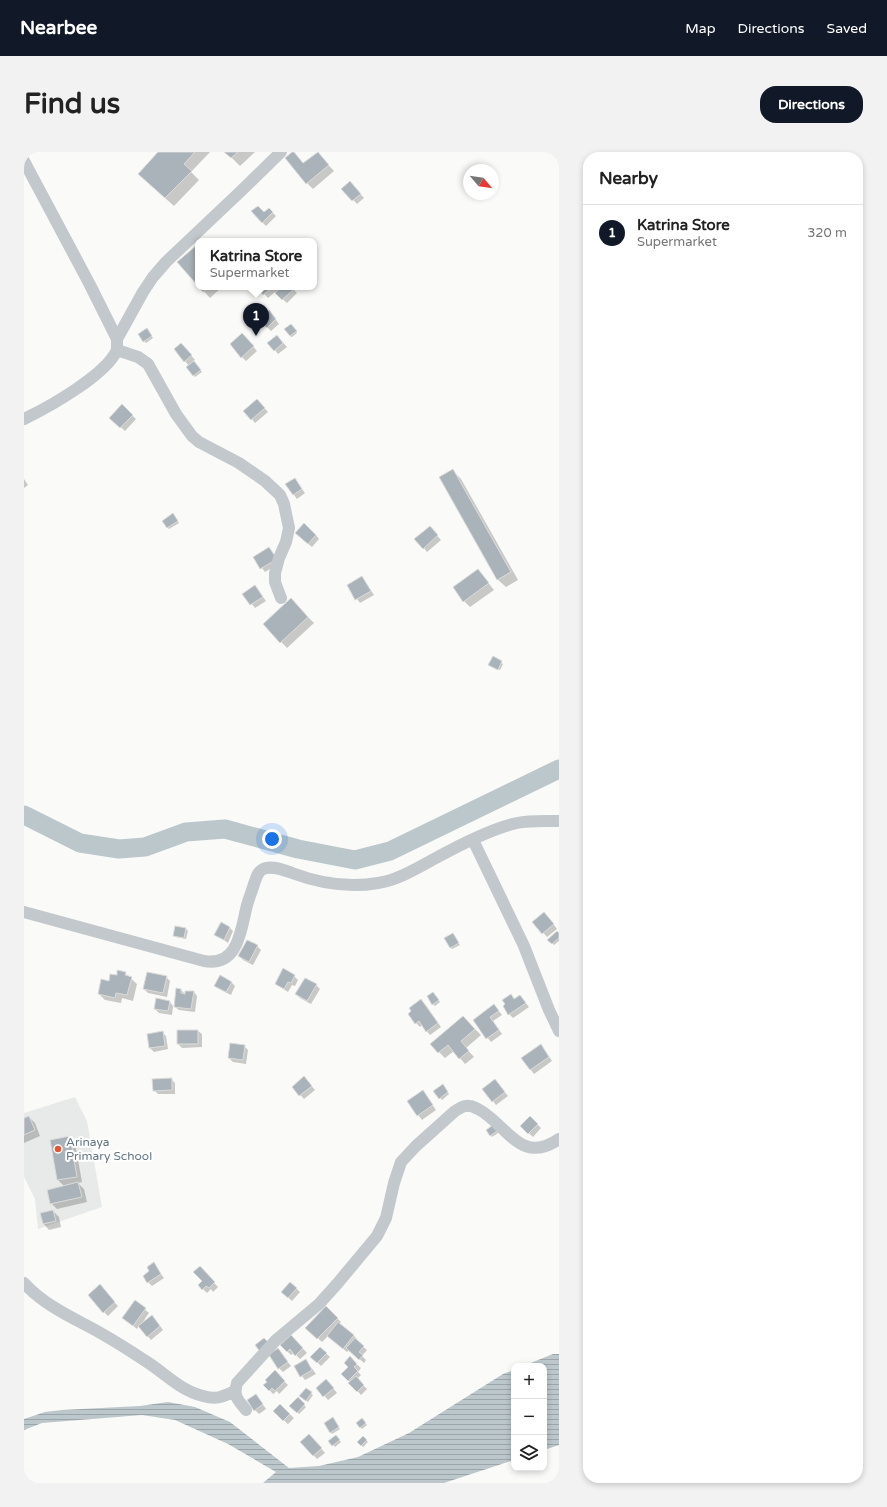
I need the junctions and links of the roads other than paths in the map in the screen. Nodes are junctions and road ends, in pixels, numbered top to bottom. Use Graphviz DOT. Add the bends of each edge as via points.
graph roads {
  1 [pos="281,152"];
  2 [pos="24,161"];
  3 [pos="117,345"];
  4 [pos="24,419"];
  5 [pos="281,598"];
  6 [pos="559,822"];
  7 [pos="473,840"];
  8 [pos="24,912"];
  9 [pos="559,1030"];
  10 [pos="559,1140"];
  11 [pos="24,1283"];
  12 [pos="235,1391"];
  13 [pos="246,1410"];
  1 -- 3 [label="street" via="153,277"];
  2 -- 3 [label="street" via="89,283"];
  3 -- 4 [label="street" via="114,355 106,365 88,380"];
  3 -- 5 [label="street" via="148,364 176,414 192,436 239,463 280,495 289,528 275,574"];
  6 -- 7 [label="street" via="516,823"];
  7 -- 8 [label="street" via="396,878 380,883 355,885 319,881 278,869 262,869 247,905 239,940 221,962 204,961"];
  7 -- 9 [label="street" via="524,946"];
  10 -- 12 [label="street" via="545,1146 529,1148 507,1135 492,1118 473,1106 468,1105 455,1111 401,1162 386,1218 377,1236 319,1304 276,1340 244,1375"];
  11 -- 12 [label="street" via="50,1305 118,1343 190,1392 217,1399"];
  12 -- 13 [label="street" via="236,1397"];
}
